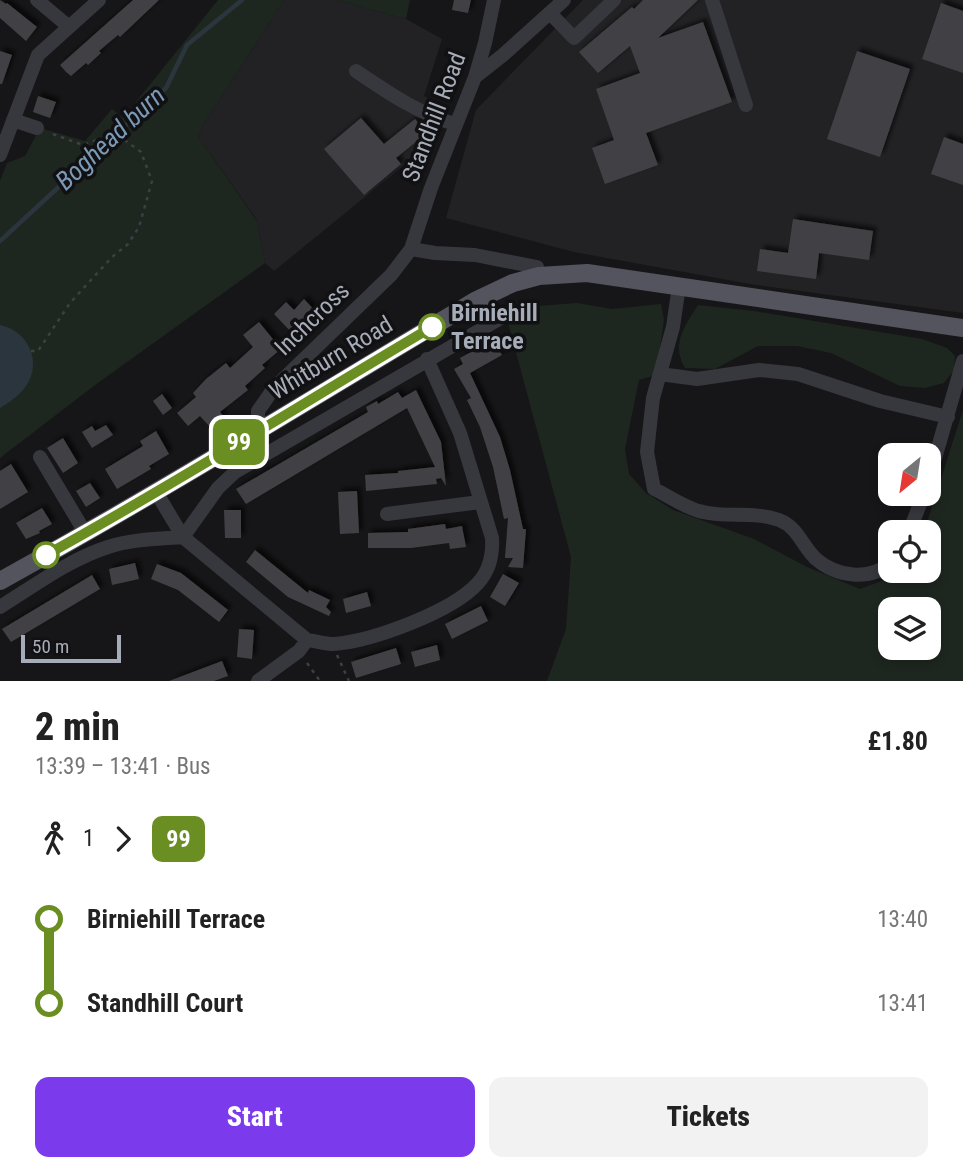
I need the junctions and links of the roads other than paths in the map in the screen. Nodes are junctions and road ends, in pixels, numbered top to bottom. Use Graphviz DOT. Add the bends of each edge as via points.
graph roads {
  1 [pos="37,0"];
  2 [pos="99,0"];
  3 [pos="494,0"];
  4 [pos="564,0"];
  5 [pos="614,0"];
  6 [pos="712,0"];
  7 [pos="550,13"];
  8 [pos="68,26"];
  9 [pos="356,71"];
  10 [pos="475,77"];
  11 [pos="746,105"];
  12 [pos="13,120"];
  13 [pos="455,124"];
  14 [pos="37,128"];
  15 [pos="0,155"];
  16 [pos="411,249"];
  17 [pos="539,276"];
  18 [pos="679,286"];
  19 [pos="506,315"];
  20 [pos="963,328"];
  21 [pos="427,359"];
  22 [pos="963,362"];
  23 [pos="660,374"];
  24 [pos="948,417"];
  25 [pos="258,430"];
  26 [pos="940,443"];
  27 [pos="40,457"];
  28 [pos="156,492"];
  29 [pos="480,502"];
  30 [pos="387,514"];
  31 [pos="86,534"];
  32 [pos="183,537"];
  33 [pos="878,570"];
  34 [pos="0,580"];
  35 [pos="0,607"];
  36 [pos="303,646"];
  37 [pos="258,681"];
  1 -- 8 [label="street"];
  2 -- 8 [label="street"];
  3 -- 10 [label="street, Standhill Road"];
  4 -- 7 [label="street"];
  5 -- 7 [label="street" via="574,38"];
  6 -- 11 [label="street"];
  7 -- 10 [label="street"];
  8 -- 12 [label="street" via="38,55"];
  9 -- 13 [label="street" via="414,107"];
  10 -- 13 [label="street, Standhill Road"];
  12 -- 14 [label="street"];
  12 -- 15 [label="street"];
  13 -- 16 [label="street, Standhill Road"];
  16 -- 17 [label="street" via="537,267"];
  16 -- 25 [label="street, Inchcross" via="391,275 274,388 258,411"];
  17 -- 18 [label="main road, Whitburn Road" via="587,272"];
  17 -- 25 [label="main road, Whitburn Road" via="475,301"];
  18 -- 20 [label="main road, Whitburn Road"];
  18 -- 23 [label="street"];
  19 -- 21 [label="street"];
  21 -- 29 [label="street" via="460,433"];
  21 -- 32 [label="street" via="235,472"];
  22 -- 24 [label="street"];
  23 -- 24 [label="street" via="697,379 759,370 798,374"];
  23 -- 33 [label="street" via="647,452 654,489 703,512 763,515 783,522 816,558 843,573"];
  24 -- 26 [label="street"];
  25 -- 28 [label="main road, Whitburn Road"];
  27 -- 31 [label="street"];
  28 -- 31 [label="main road, Whitburn Road"];
  28 -- 32 [label="street"];
  29 -- 30 [label="street"];
  29 -- 36 [label="street" via="493,554 478,583 431,614 393,629"];
  31 -- 34 [label="main road, Whitburn Road"];
  32 -- 35 [label="street" via="108,547"];
  32 -- 36 [label="street"];
  36 -- 37 [label="street"];
}
